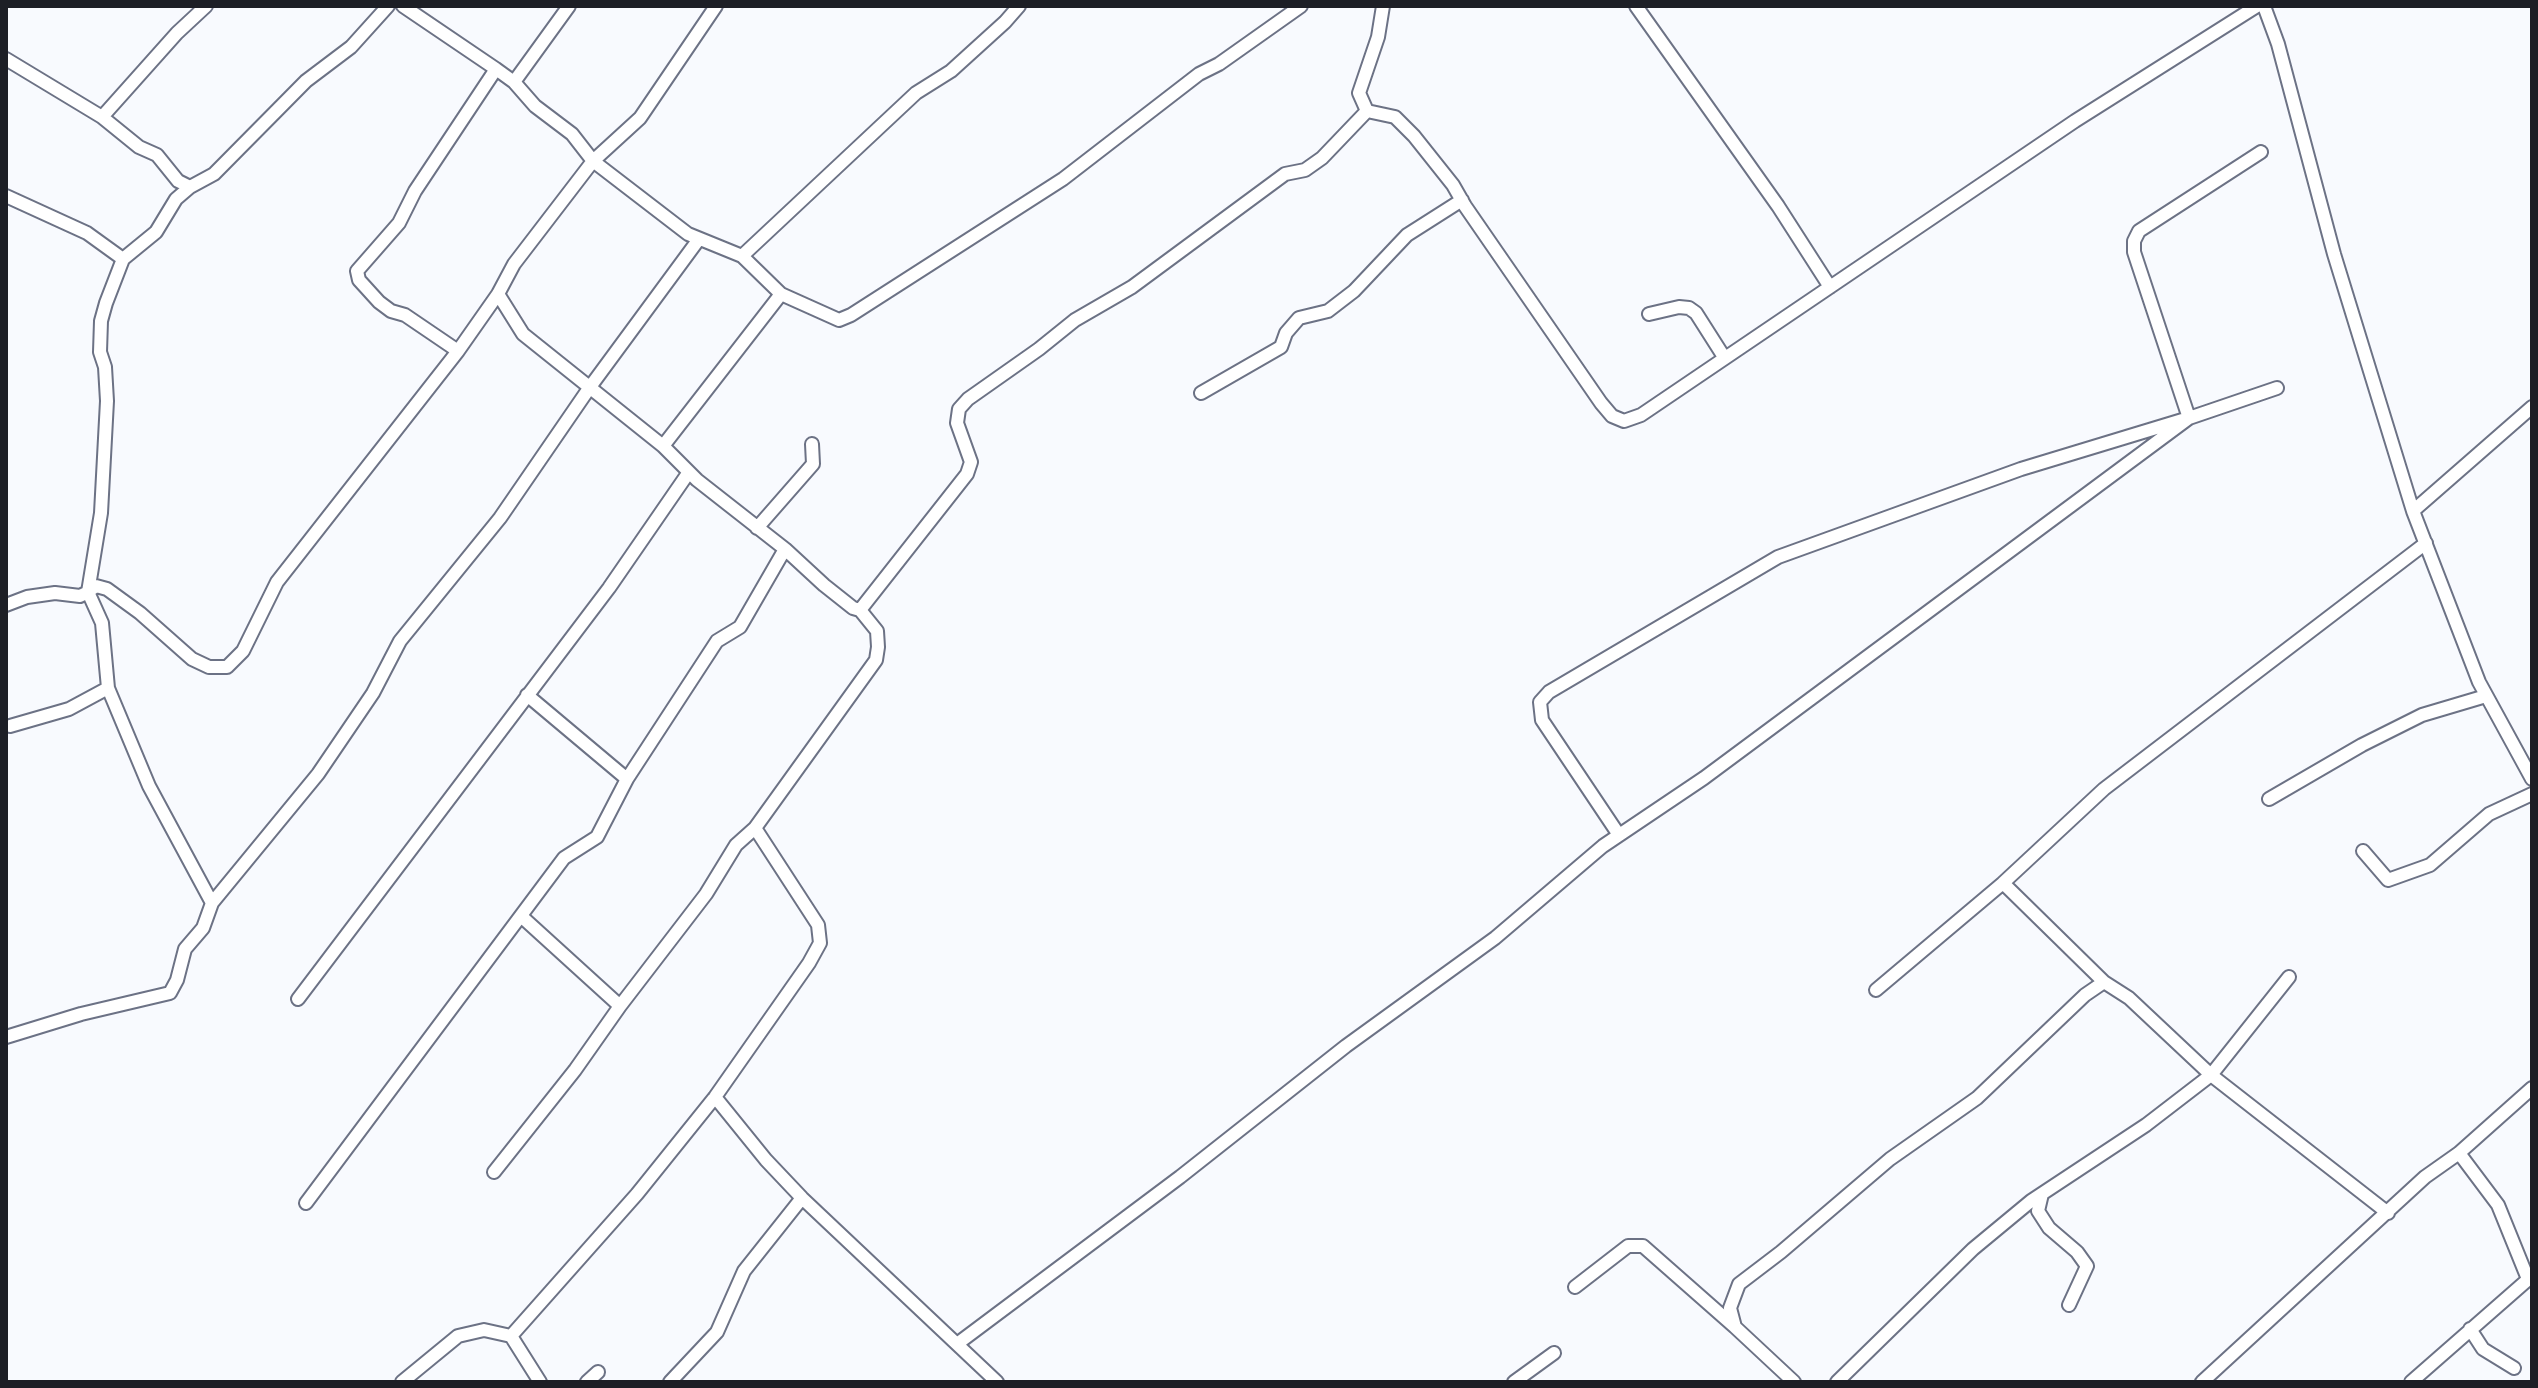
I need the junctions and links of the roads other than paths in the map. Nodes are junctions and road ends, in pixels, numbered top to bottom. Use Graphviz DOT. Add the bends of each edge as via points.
graph roads {
  1 [pos="206,6"];
  2 [pos="388,6"];
  3 [pos="569,6"];
  4 [pos="716,6"];
  5 [pos="1019,6"];
  6 [pos="1301,6"];
  7 [pos="1383,6"];
  8 [pos="1636,6"];
  9 [pos="2257,6"];
  10 [pos="2264,6"];
  11 [pos="407,7"];
  12 [pos="6,59"];
  13 [pos="496,69"];
  14 [pos="514,82"];
  15 [pos="1367,111"];
  16 [pos="102,117"];
  17 [pos="2261,152"];
  18 [pos="593,161"];
  19 [pos="190,187"];
  20 [pos="6,196"];
  21 [pos="1462,200"];
  22 [pos="699,239"];
  23 [pos="742,256"];
  24 [pos="123,259"];
  25 [pos="1830,287"];
  26 [pos="498,294"];
  27 [pos="781,294"];
  28 [pos="1649,314"];
  29 [pos="458,351"];
  30 [pos="1724,357"];
  31 [pos="590,387"];
  32 [pos="2277,388"];
  33 [pos="1201,393"];
  34 [pos="2532,407"];
  35 [pos="2189,418"];
  36 [pos="812,444"];
  37 [pos="663,446"];
  38 [pos="689,472"];
  39 [pos="2413,511"];
  40 [pos="757,528"];
  41 [pos="2426,543"];
  42 [pos="785,549"];
  43 [pos="88,592"];
  44 [pos="6,605"];
  45 [pos="860,610"];
  46 [pos="108,688"];
  47 [pos="527,695"];
  48 [pos="2486,696"];
  49 [pos="10,726"];
  50 [pos="627,779"];
  51 [pos="2532,779"];
  52 [pos="2532,794"];
  53 [pos="2269,799"];
  54 [pos="755,828"];
  55 [pos="1619,835"];
  56 [pos="2363,851"];
  57 [pos="2003,883"];
  58 [pos="212,903"];
  59 [pos="521,916"];
  60 [pos="2289,977"];
  61 [pos="2104,982"];
  62 [pos="1876,990"];
  63 [pos="298,999"];
  64 [pos="620,1006"];
  65 [pos="6,1037"];
  66 [pos="2211,1075"];
  67 [pos="2532,1088"];
  68 [pos="715,1097"];
  69 [pos="2459,1153"];
  70 [pos="494,1172"];
  71 [pos="2042,1194"];
  72 [pos="802,1198"];
  73 [pos="306,1203"];
  74 [pos="2388,1213"];
  75 [pos="2530,1278"];
  76 [pos="1575,1287"];
  77 [pos="2069,1305"];
  78 [pos="1735,1327"];
  79 [pos="2470,1329"];
  80 [pos="511,1336"];
  81 [pos="957,1344"];
  82 [pos="1554,1353"];
  83 [pos="2514,1368"];
  84 [pos="598,1372"];
  85 [pos="402,1382"];
  86 [pos="540,1382"];
  87 [pos="587,1382"];
  88 [pos="670,1382"];
  89 [pos="997,1382"];
  90 [pos="1514,1382"];
  91 [pos="1794,1382"];
  92 [pos="1837,1382"];
  93 [pos="2202,1382"];
  94 [pos="2411,1382"];
  1 -- 16 [label="street"];
  2 -- 19 [label="street" via="214,174"];
  3 -- 14 [label="street"];
  4 -- 18 [label="street" via="640,118"];
  5 -- 23 [label="street" via="951,71 916,93"];
  6 -- 27 [label="street" via="1199,74 1063,179 851,315 839,320"];
  7 -- 15 [label="street" via="1359,93"];
  8 -- 25 [label="street"];
  9 -- 25 [label="street"];
  10 -- 39 [label="street"];
  11 -- 13 [label="street"];
  12 -- 16 [label="street"];
  13 -- 14 [label="street"];
  13 -- 29 [label="street" via="399,223 357,271 379,302"];
  14 -- 18 [label="street" via="572,134"];
  15 -- 21 [label="street" via="1395,117"];
  15 -- 45 [label="street" via="1322,158 1305,170 1285,174 968,399 959,409 957,423 971,462 967,474"];
  16 -- 19 [label="street" via="157,155 178,181"];
  17 -- 35 [label="street" via="2139,231 2134,241"];
  18 -- 22 [label="street"];
  18 -- 26 [label="street" via="514,264"];
  19 -- 24 [label="street" via="156,232"];
  20 -- 24 [label="street" via="87,233"];
  21 -- 30 [label="street" via="1612,416 1624,421 1641,415"];
  21 -- 33 [label="street" via="1407,235 1328,311 1299,318 1281,347"];
  22 -- 23 [label="street"];
  22 -- 31 [label="street"];
  23 -- 27 [label="street"];
  24 -- 43 [label="street" via="101,321 106,433 101,513"];
  25 -- 30 [label="street"];
  26 -- 29 [label="street"];
  26 -- 31 [label="street" via="523,334"];
  27 -- 37 [label="street"];
  28 -- 30 [label="street" via="1689,308"];
  29 -- 43 [label="street" via="277,582 243,651 227,667 209,667 192,659 107,589 96,586"];
  31 -- 37 [label="street"];
  31 -- 58 [label="street" via="500,518 400,641 373,693 318,774"];
  32 -- 35 [label="street"];
  34 -- 39 [label="street"];
  35 -- 55 [label="street" via="1704,778"];
  35 -- 55 [label="street" via="2021,469 1778,557 1549,692 1540,702 1542,720"];
  36 -- 40 [label="street" via="813,464"];
  37 -- 38 [label="street"];
  38 -- 40 [label="street"];
  38 -- 47 [label="street"];
  39 -- 41 [label="street"];
  40 -- 42 [label="street"];
  41 -- 48 [label="street"];
  41 -- 57 [label="street" via="2104,789"];
  42 -- 45 [label="street"];
  42 -- 50 [label="street" via="740,627 717,641"];
  43 -- 44 [label="street" via="41,595"];
  43 -- 46 [label="street" via="102,623"];
  45 -- 54 [label="street" via="877,631 876,660"];
  46 -- 49 [label="street" via="69,709"];
  46 -- 58 [label="street" via="149,786"];
  47 -- 50 [label="street"];
  47 -- 63 [label="street"];
  48 -- 51 [label="street"];
  48 -- 53 [label="street" via="2422,715"];
  50 -- 59 [label="street" via="597,837 564,858"];
  52 -- 56 [label="street" via="2489,814 2430,865 2388,880"];
  54 -- 64 [label="street" via="736,845 706,894"];
  54 -- 68 [label="street" via="818,925 820,943"];
  55 -- 81 [label="street" via="1495,938"];
  57 -- 61 [label="street"];
  57 -- 62 [label="street"];
  58 -- 65 [label="street" via="203,928 185,949 170,993"];
  59 -- 64 [label="street"];
  59 -- 73 [label="street"];
  60 -- 66 [label="street"];
  61 -- 66 [label="street" via="2129,998"];
  61 -- 78 [label="street" via="1977,1098 1890,1159 1739,1284 1730,1308"];
  64 -- 70 [label="street"];
  66 -- 71 [label="street"];
  66 -- 74 [label="street"];
  67 -- 69 [label="street"];
  68 -- 72 [label="street"];
  68 -- 80 [label="street"];
  69 -- 74 [label="street"];
  69 -- 75 [label="street" via="2498,1205"];
  71 -- 77 [label="street" via="2038,1211 2087,1266"];
  71 -- 92 [label="street" via="1973,1249"];
  72 -- 81 [label="street"];
  72 -- 88 [label="street" via="744,1271 717,1332"];
  74 -- 93 [label="street"];
  75 -- 79 [label="street"];
  76 -- 78 [label="street" via="1628,1246 1643,1246"];
  78 -- 91 [label="street"];
  79 -- 83 [label="street" via="2483,1349"];
  79 -- 94 [label="street"];
  80 -- 85 [label="street" via="484,1330 458,1336"];
  80 -- 86 [label="street"];
  81 -- 89 [label="street"];
  82 -- 90 [label="street"];
  84 -- 87 [label="street"];
}
